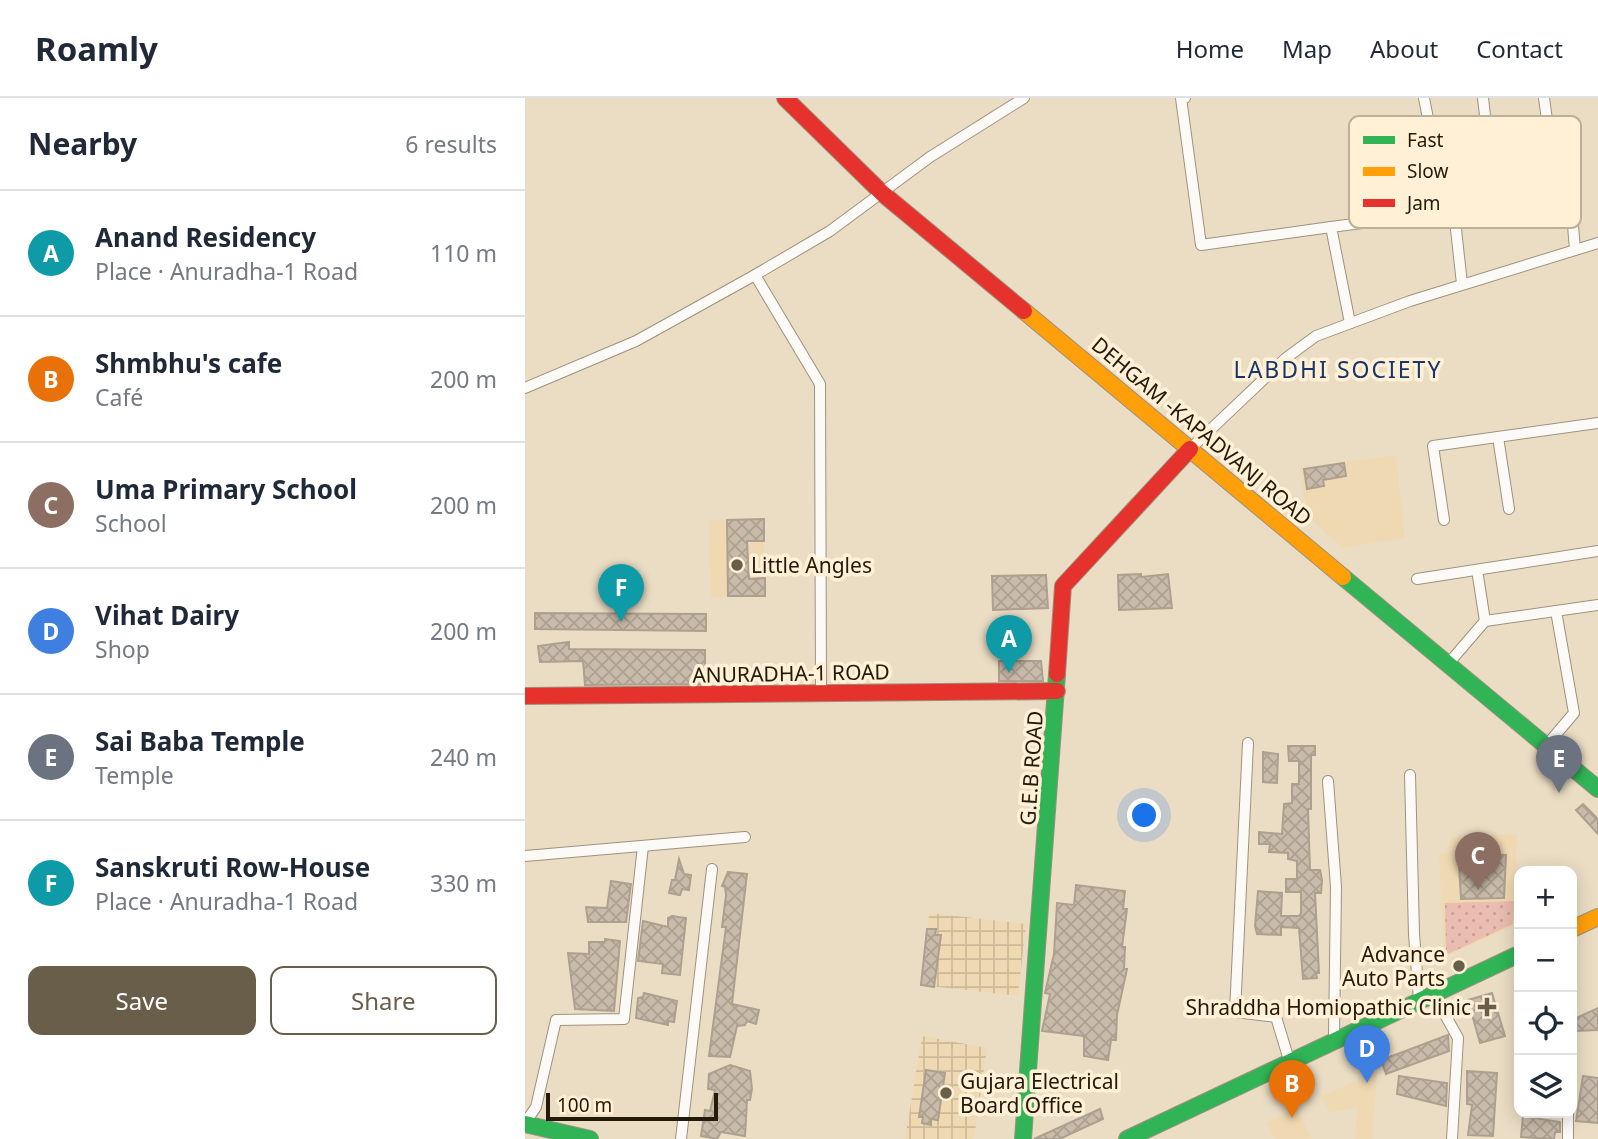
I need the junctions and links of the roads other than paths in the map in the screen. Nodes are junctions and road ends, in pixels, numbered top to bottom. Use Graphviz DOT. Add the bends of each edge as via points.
graph roads {
  1 [pos="785,98"];
  2 [pos="1024,98"];
  3 [pos="1182,98"];
  4 [pos="1424,98"];
  5 [pos="1483,98"];
  6 [pos="1544,98"];
  7 [pos="1428,116"];
  8 [pos="1485,116"];
  9 [pos="1546,116"];
  10 [pos="882,192"];
  11 [pos="1349,225"];
  12 [pos="1331,227"];
  13 [pos="1456,228"];
  14 [pos="1573,228"];
  15 [pos="1597,244"];
  16 [pos="1575,250"];
  17 [pos="755,275"];
  18 [pos="1462,284"];
  19 [pos="1350,323"];
  20 [pos="525,388"];
  21 [pos="1598,426"];
  22 [pos="1499,437"];
  23 [pos="1191,449"];
  24 [pos="1509,509"];
  25 [pos="1444,520"];
  26 [pos="1598,551"];
  27 [pos="1477,570"];
  28 [pos="1417,579"];
  29 [pos="1598,605"];
  30 [pos="1556,611"];
  31 [pos="1485,621"];
  32 [pos="1448,664"];
  33 [pos="1057,691"];
  34 [pos="821,694"];
  35 [pos="525,696"];
  36 [pos="1248,743"];
  37 [pos="1546,746"];
  38 [pos="1409,775"];
  39 [pos="1328,781"];
  40 [pos="1598,789"];
  41 [pos="745,837"];
  42 [pos="643,846"];
  43 [pos="525,856"];
  44 [pos="712,869"];
  45 [pos="1598,917"];
  46 [pos="1577,927"];
  47 [pos="1514,956"];
  48 [pos="1426,997"];
  49 [pos="1334,1040"];
  50 [pos="1289,1060"];
  51 [pos="1568,1118"];
  52 [pos="525,1124"];
  53 [pos="590,1139"];
  54 [pos="681,1139"];
  55 [pos="1023,1139"];
  56 [pos="1126,1139"];
  57 [pos="1452,1139"];
  58 [pos="1568,1139"];
  1 -- 10 [label="main road, DEHGAM -KAPADVANJ ROAD"];
  2 -- 10 [label="street"];
  3 -- 12 [label="street" via="1201,245"];
  4 -- 7 [label="street"];
  5 -- 8 [label="street"];
  6 -- 9 [label="street"];
  10 -- 17 [label="street" via="830,231"];
  10 -- 23 [label="main road, DEHGAM -KAPADVANJ ROAD"];
  11 -- 12 [label="street"];
  12 -- 19 [label="street"];
  13 -- 18 [label="street"];
  14 -- 16 [label="street"];
  15 -- 16 [label="street"];
  16 -- 18 [label="street"];
  17 -- 20 [label="street" via="636,341"];
  17 -- 34 [label="street" via="820,384"];
  18 -- 19 [label="street"];
  19 -- 23 [label="street" via="1316,336 1286,358"];
  21 -- 22 [label="street"];
  22 -- 24 [label="street"];
  22 -- 25 [label="street" via="1433,446"];
  23 -- 32 [label="main road, DEHGAM -KAPADVANJ ROAD"];
  23 -- 33 [label="main road, G.E.B ROAD" via="1063,586"];
  26 -- 27 [label="street"];
  27 -- 28 [label="street"];
  27 -- 31 [label="street"];
  29 -- 30 [label="street"];
  30 -- 31 [label="street"];
  30 -- 37 [label="street" via="1574,713"];
  31 -- 32 [label="street"];
  32 -- 37 [label="main road, DEHGAM -KAPADVANJ ROAD"];
  33 -- 34 [label="main road, ANURADHA-1 ROAD"];
  33 -- 55 [label="main road, G.E.B ROAD"];
  34 -- 35 [label="main road, ANURADHA-1 ROAD"];
  36 -- 50 [label="street" via="1235,1012 1276,1017"];
  37 -- 40 [label="main road, DEHGAM -KAPADVANJ ROAD"];
  38 -- 48 [label="street" via="1413,934"];
  39 -- 49 [label="street" via="1336,887"];
  41 -- 42 [label="street"];
  42 -- 43 [label="street"];
  42 -- 52 [label="street" via="624,1019 556,1020 536,1107"];
  44 -- 54 [label="street"];
  45 -- 46 [label="main road"];
  47 -- 48 [label="main road"];
  48 -- 49 [label="main road"];
  48 -- 57 [label="street" via="1458,1038"];
  49 -- 50 [label="main road"];
  50 -- 56 [label="main road"];
  51 -- 58 [label="street"];
  52 -- 53 [label="main road"];
}
